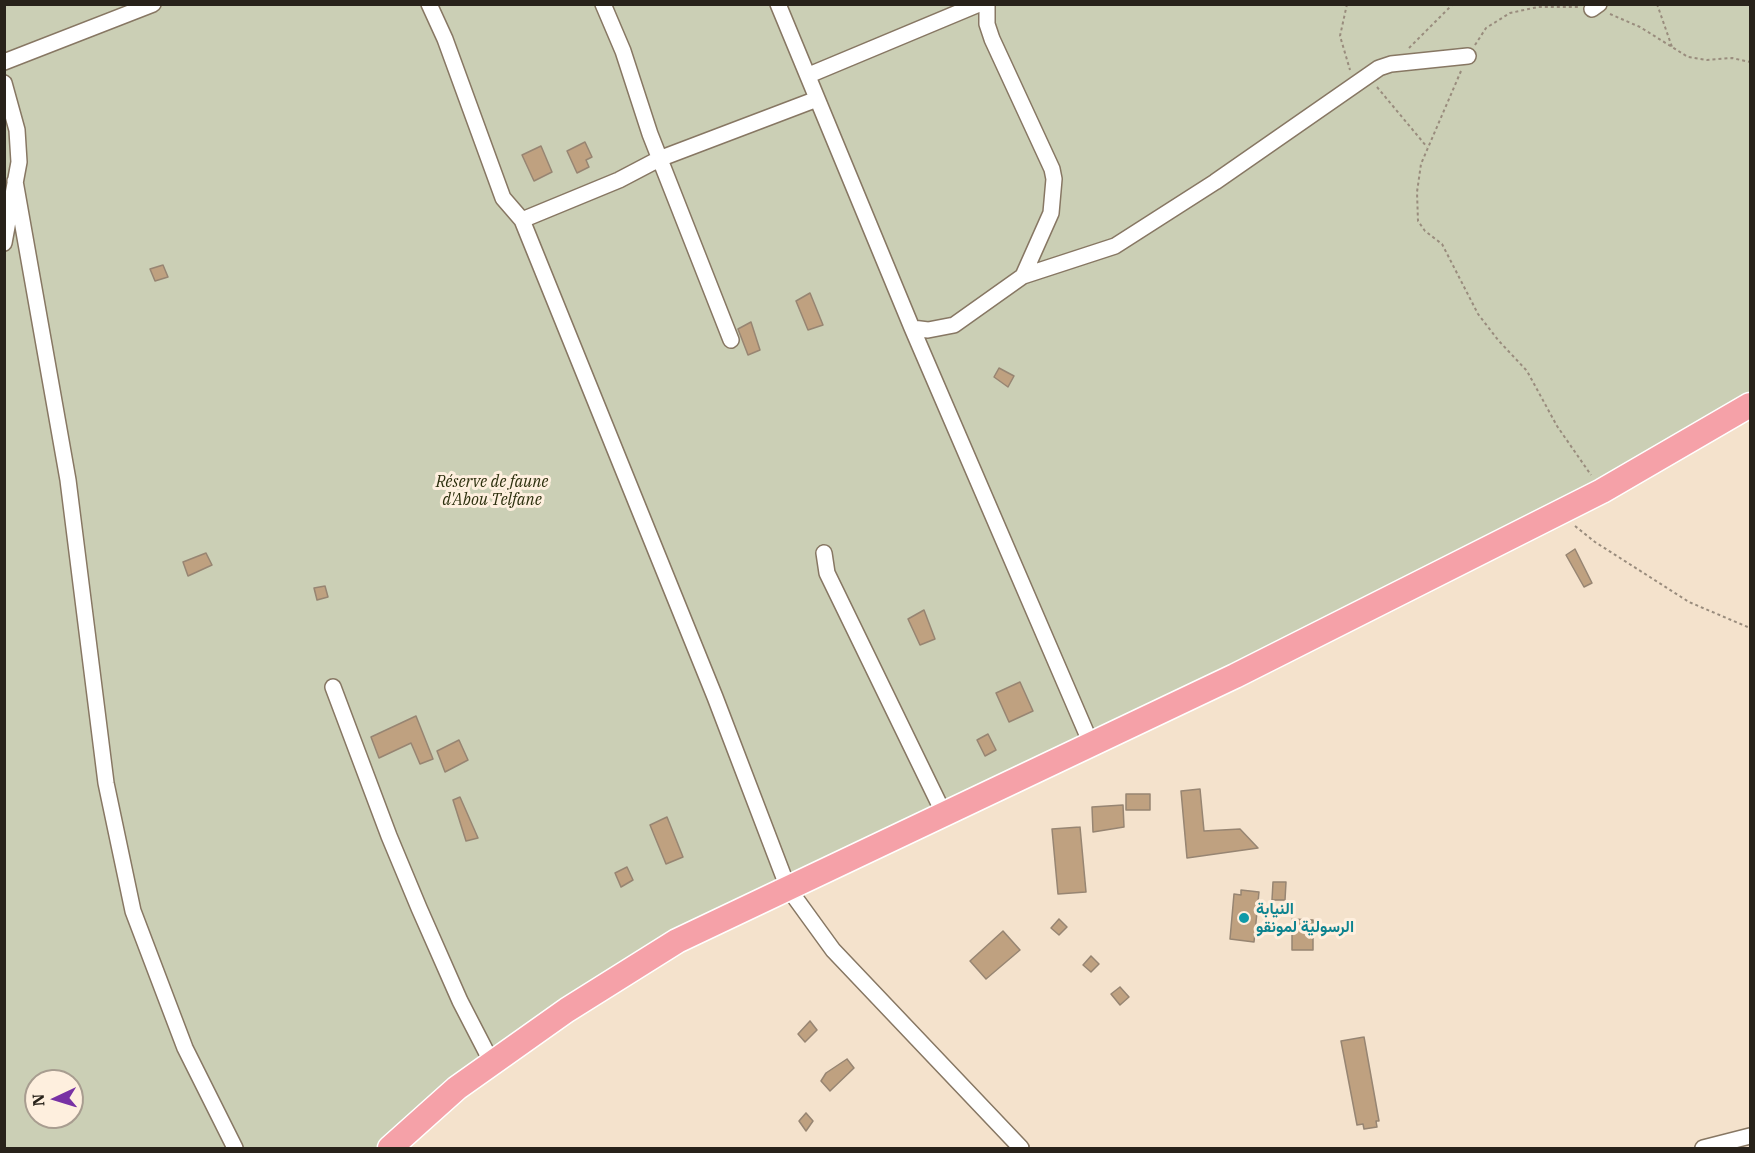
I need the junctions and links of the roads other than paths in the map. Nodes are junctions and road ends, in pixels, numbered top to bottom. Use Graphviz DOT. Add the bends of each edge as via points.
graph roads {
  1 [pos="153,4"];
  2 [pos="429,4"];
  3 [pos="603,4"];
  4 [pos="778,4"];
  5 [pos="979,4"];
  6 [pos="987,4"];
  7 [pos="1468,56"];
  8 [pos="4,62"];
  9 [pos="809,75"];
  10 [pos="4,84"];
  11 [pos="817,99"];
  12 [pos="659,159"];
  13 [pos="15,181"];
  14 [pos="522,220"];
  15 [pos="4,243"];
  16 [pos="1023,276"];
  17 [pos="912,328"];
  18 [pos="731,340"];
  19 [pos="1750,405"];
  20 [pos="824,553"];
  21 [pos="333,687"];
  22 [pos="1092,746"];
  23 [pos="944,814"];
  24 [pos="788,888"];
  25 [pos="492,1063"];
  26 [pos="1750,1136"];
  27 [pos="235,1149"];
  28 [pos="390,1149"];
  29 [pos="1021,1149"];
  30 [pos="1703,1149"];
  1 -- 8 [label="street"];
  2 -- 14 [label="street" via="446,39 503,198"];
  3 -- 12 [label="street"];
  4 -- 9 [label="street"];
  5 -- 9 [label="street"];
  6 -- 16 [label="street" via="992,39 1054,179 1051,213"];
  7 -- 16 [label="street" via="1391,64 1115,246"];
  9 -- 11 [label="street"];
  10 -- 13 [label="street" via="17,130"];
  11 -- 12 [label="street"];
  11 -- 17 [label="street"];
  12 -- 14 [label="street"];
  12 -- 18 [label="street"];
  13 -- 15 [label="street"];
  13 -- 27 [label="street" via="68,480 106,783 133,911 185,1048"];
  14 -- 24 [label="street"];
  16 -- 17 [label="street" via="954,325 928,330"];
  17 -- 22 [label="street"];
  19 -- 22 [label="main road" via="1602,491"];
  20 -- 23 [label="street" via="827,573"];
  21 -- 25 [label="street" via="423,919"];
  22 -- 23 [label="main road"];
  23 -- 24 [label="main road"];
  24 -- 25 [label="main road" via="653,955"];
  24 -- 29 [label="street" via="833,950"];
  25 -- 28 [label="main road" via="457,1088"];
  26 -- 30 [label="street"];
}
